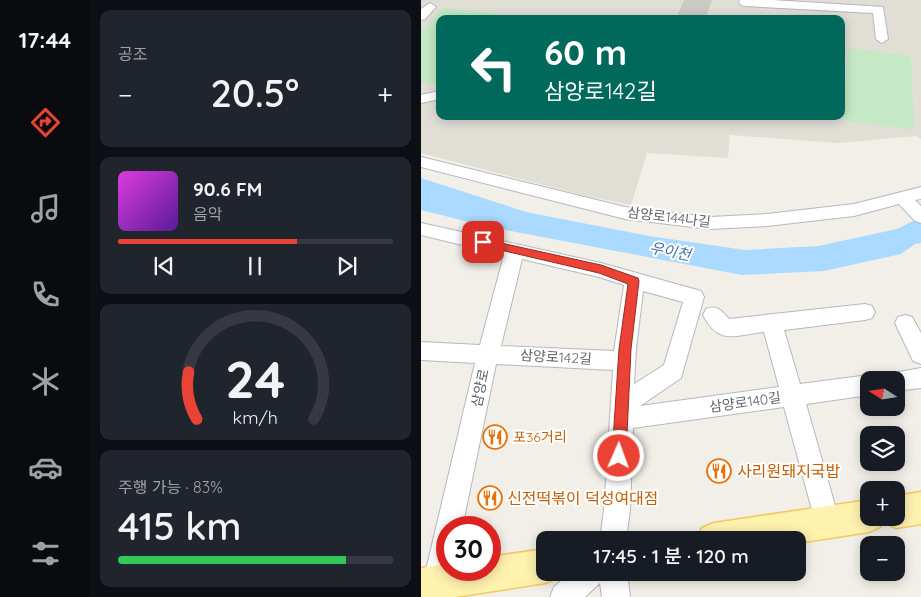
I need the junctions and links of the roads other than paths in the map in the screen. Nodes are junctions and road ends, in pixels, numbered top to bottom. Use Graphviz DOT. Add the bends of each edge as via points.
graph roads {
  1 [pos="745,2"];
  2 [pos="882,38"];
  3 [pos="421,92"];
  4 [pos="436,94"];
  5 [pos="436,96"];
  6 [pos="421,98"];
  7 [pos="421,162"];
  8 [pos="921,192"];
  9 [pos="903,198"];
  10 [pos="921,217"];
  11 [pos="421,229"];
  12 [pos="515,249"];
  13 [pos="634,281"];
  14 [pos="865,312"];
  15 [pos="713,315"];
  16 [pos="772,322"];
  17 [pos="905,323"];
  18 [pos="421,351"];
  19 [pos="488,353"];
  20 [pos="921,355"];
  21 [pos="625,361"];
  22 [pos="921,378"];
  23 [pos="905,380"];
  24 [pos="860,386"];
  25 [pos="792,396"];
  26 [pos="621,412"];
  27 [pos="921,508"];
  28 [pos="905,511"];
  29 [pos="452,516"];
  30 [pos="860,518"];
  31 [pos="827,523"];
  32 [pos="614,531"];
  33 [pos="774,531"];
  34 [pos="436,566"];
  35 [pos="536,567"];
  36 [pos="582,581"];
  37 [pos="614,581"];
  38 [pos="429,584"];
  39 [pos="564,597"];
  40 [pos="616,597"];
  1 -- 2 [label="street" via="879,10"];
  3 -- 4 [label="street"];
  5 -- 6 [label="street"];
  7 -- 9 [label="street, 삼양로144나길" via="625,213 710,223 854,210"];
  8 -- 9 [label="street, 삼양로144나길"];
  9 -- 10 [label="street"];
  11 -- 12 [label="street"];
  12 -- 13 [label="street"];
  12 -- 19 [label="street, 삼양로"];
  13 -- 21 [label="street"];
  13 -- 26 [label="street" via="694,297 673,371"];
  14 -- 16 [label="street"];
  15 -- 16 [label="street" via="724,328"];
  16 -- 25 [label="street"];
  17 -- 20 [label="street"];
  18 -- 19 [label="street, 삼양로142길"];
  19 -- 21 [label="street, 삼양로142길"];
  19 -- 29 [label="street, 삼양로"];
  21 -- 26 [label="street"];
  22 -- 23 [label="street"];
  24 -- 25 [label="street, 삼양로140길"];
  25 -- 26 [label="street, 삼양로140길"];
  25 -- 31 [label="street"];
  26 -- 32 [label="street"];
  27 -- 28 [label="main road"];
  30 -- 31 [label="main road"];
  31 -- 33 [label="main road"];
  34 -- 38 [label="street"];
  35 -- 38 [label="main road"];
  36 -- 39 [label="street"];
  37 -- 40 [label="street"];
}
